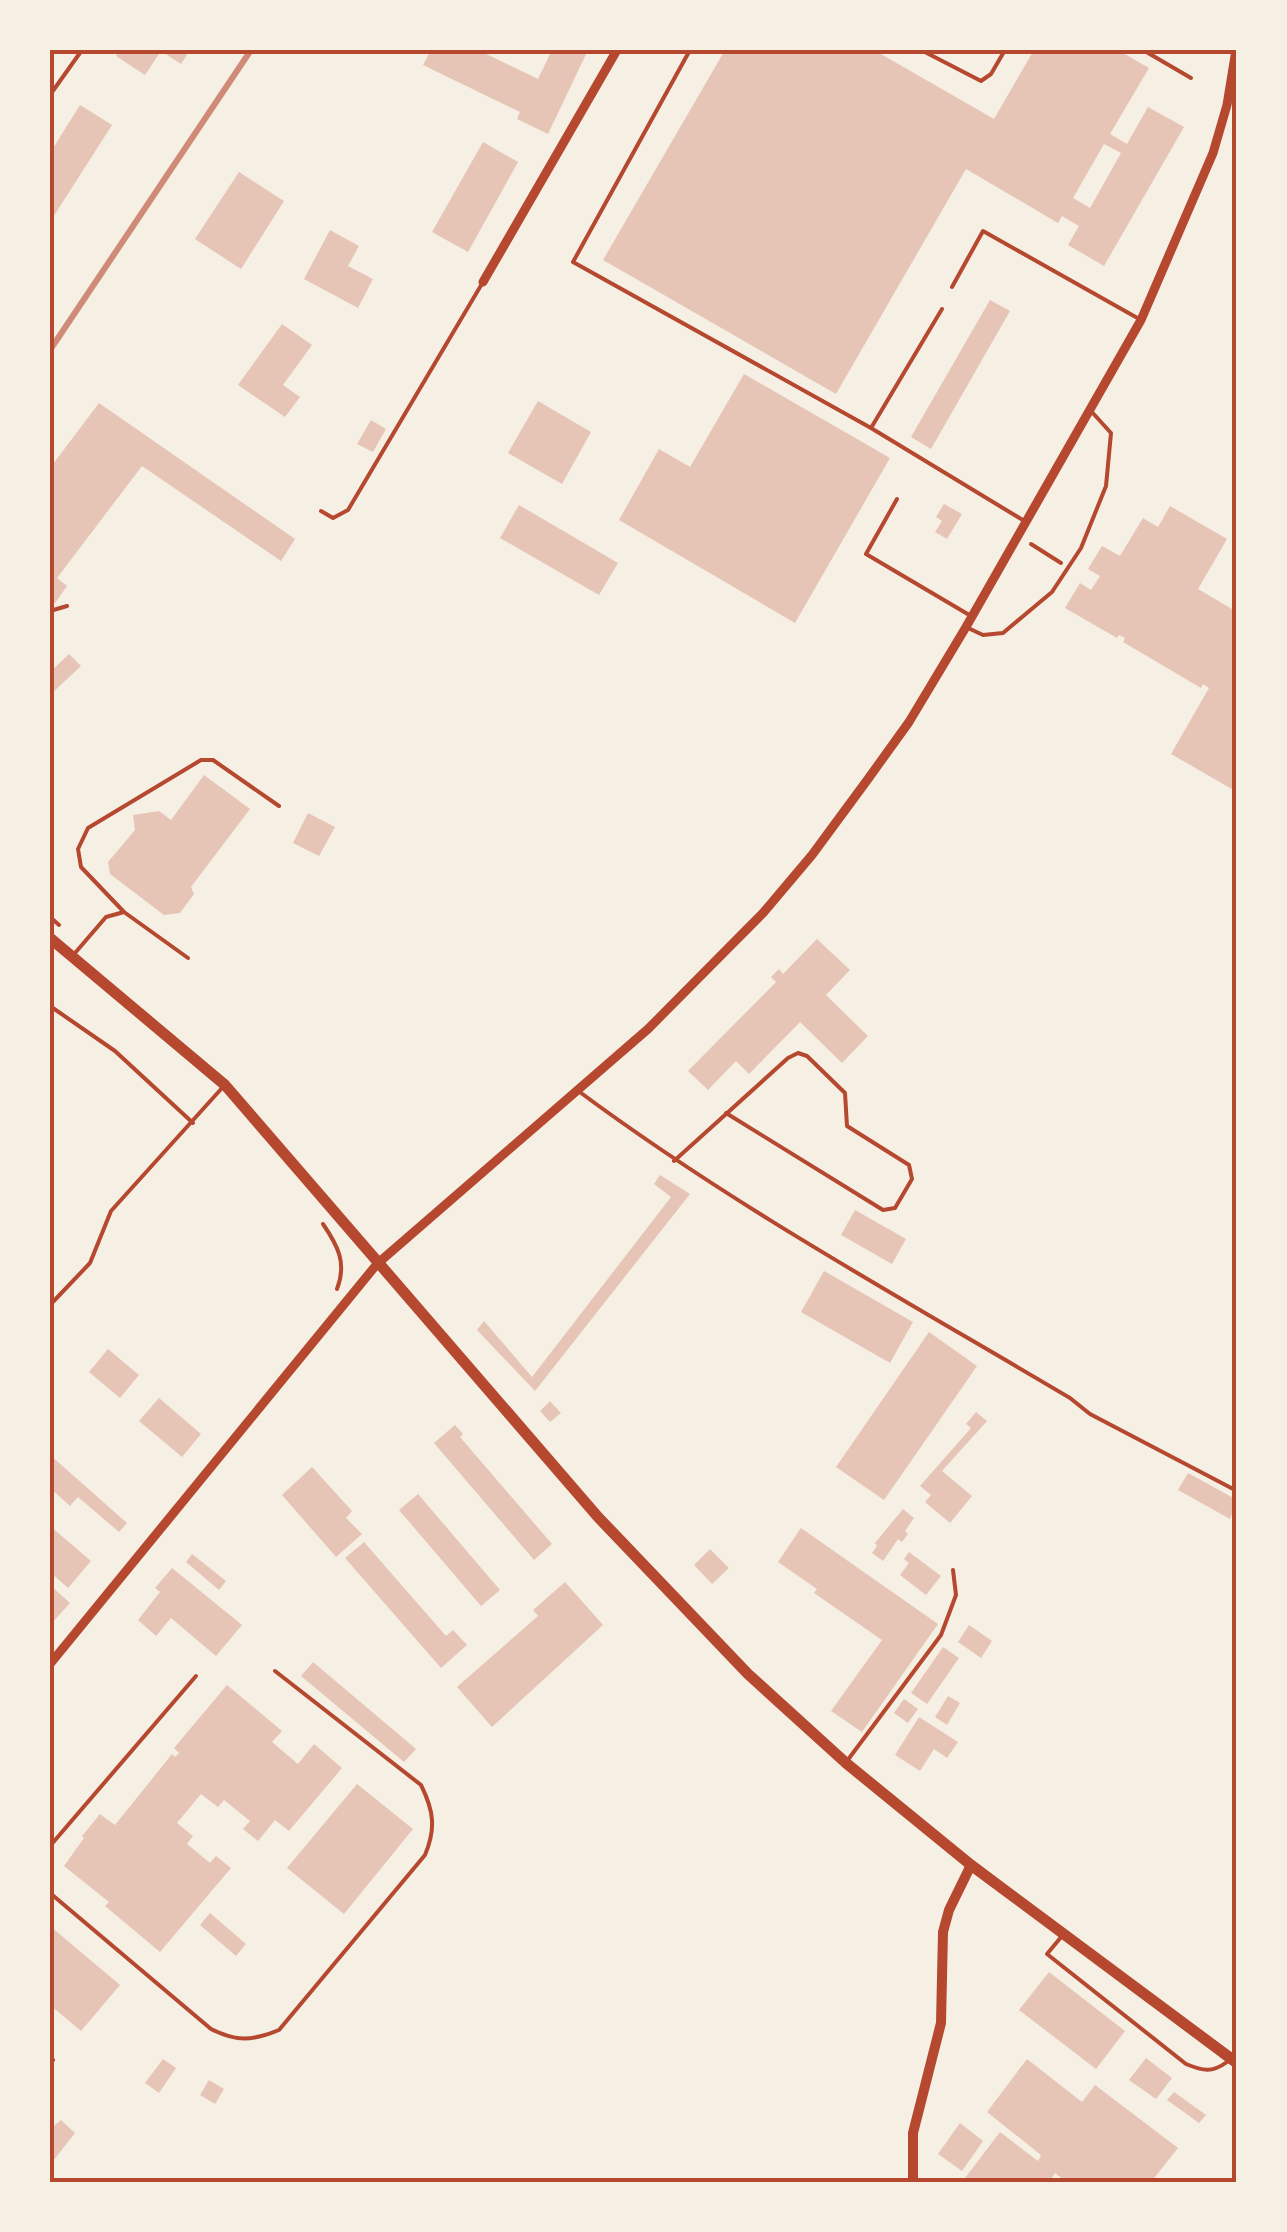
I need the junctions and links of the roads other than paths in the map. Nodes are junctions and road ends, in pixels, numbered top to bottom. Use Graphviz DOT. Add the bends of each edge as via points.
graph roads {
  1 [pos="82,50"];
  2 [pos="617,50"];
  3 [pos="690,50"];
  4 [pos="922,50"];
  5 [pos="1005,50"];
  6 [pos="1143,50"];
  7 [pos="1236,50"];
  8 [pos="1191,78"];
  9 [pos="50,95"];
  10 [pos="482,282"];
  11 [pos="952,286"];
  12 [pos="942,308"];
  13 [pos="1141,320"];
  14 [pos="1091,411"];
  15 [pos="871,428"];
  16 [pos="897,500"];
  17 [pos="321,510"];
  18 [pos="1026,522"];
  19 [pos="67,606"];
  20 [pos="50,612"];
  21 [pos="972,616"];
  22 [pos="966,627"];
  23 [pos="279,806"];
  24 [pos="124,912"];
  25 [pos="50,938"];
  26 [pos="72,956"];
  27 [pos="188,958"];
  28 [pos="50,1006"];
  29 [pos="225,1085"];
  30 [pos="577,1090"];
  31 [pos="726,1112"];
  32 [pos="193,1122"];
  33 [pos="674,1161"];
  34 [pos="377,1264"];
  35 [pos="50,1305"];
  36 [pos="1237,1491"];
  37 [pos="953,1570"];
  38 [pos="50,1664"];
  39 [pos="274,1671"];
  40 [pos="196,1676"];
  41 [pos="846,1763"];
  42 [pos="50,1846"];
  43 [pos="970,1866"];
  44 [pos="50,1893"];
  45 [pos="1063,1934"];
  46 [pos="1234,2061"];
  47 [pos="913,2182"];
  1 -- 9 [label="lane"];
  2 -- 10 [label="street"];
  3 -- 15 [label="lane" via="573,262"];
  4 -- 5 [label="lane" via="981,82"];
  6 -- 8 [label="lane"];
  7 -- 13 [label="street" via="1213,154"];
  10 -- 17 [label="lane" via="348,510 332,518"];
  11 -- 13 [label="lane" via="983,231"];
  12 -- 15 [label="lane"];
  13 -- 14 [label="street"];
  14 -- 18 [label="street"];
  14 -- 22 [label="lane" via="1111,433 1106,486 1081,548 1052,592 1003,633 983,635"];
  15 -- 18 [label="lane"];
  16 -- 21 [label="lane" via="866,554"];
  18 -- 21 [label="street"];
  19 -- 20 [label="lane"];
  21 -- 22 [label="street"];
  22 -- 30 [label="street" via="909,722 812,855 707,971"];
  23 -- 24 [label="lane" via="213,760 201,760 88,828 78,850 82,867"];
  24 -- 26 [label="lane" via="106,918"];
  24 -- 27 [label="lane"];
  25 -- 26 [label="main road"];
  26 -- 29 [label="main road"];
  28 -- 32 [label="lane" via="115,1051"];
  29 -- 32 [label="lane"];
  29 -- 34 [label="main road"];
  30 -- 33 [label="lane"];
  30 -- 34 [label="street"];
  31 -- 31 [label="lane" via="788,1058 808,1056 844,1093 847,1126 910,1166 912,1179 894,1208 883,1210"];
  31 -- 33 [label="lane"];
  32 -- 35 [label="lane" via="111,1211 90,1263"];
  33 -- 36 [label="lane" via="1090,1414"];
  34 -- 38 [label="street"];
  34 -- 41 [label="main road" via="598,1517 748,1674"];
  37 -- 41 [label="lane" via="956,1595 941,1635"];
  39 -- 44 [label="lane" via="421,1786 432,1806 434,1834 425,1855 278,2030 232,2040 211,2029"];
  40 -- 42 [label="lane"];
  41 -- 43 [label="main road"];
  43 -- 45 [label="main road"];
  43 -- 47 [label="street" via="944,1932 941,2023 913,2133"];
  45 -- 46 [label="main road"];
  45 -- 46 [label="lane" via="1048,1954 1186,2064 1202,2071"];
}
